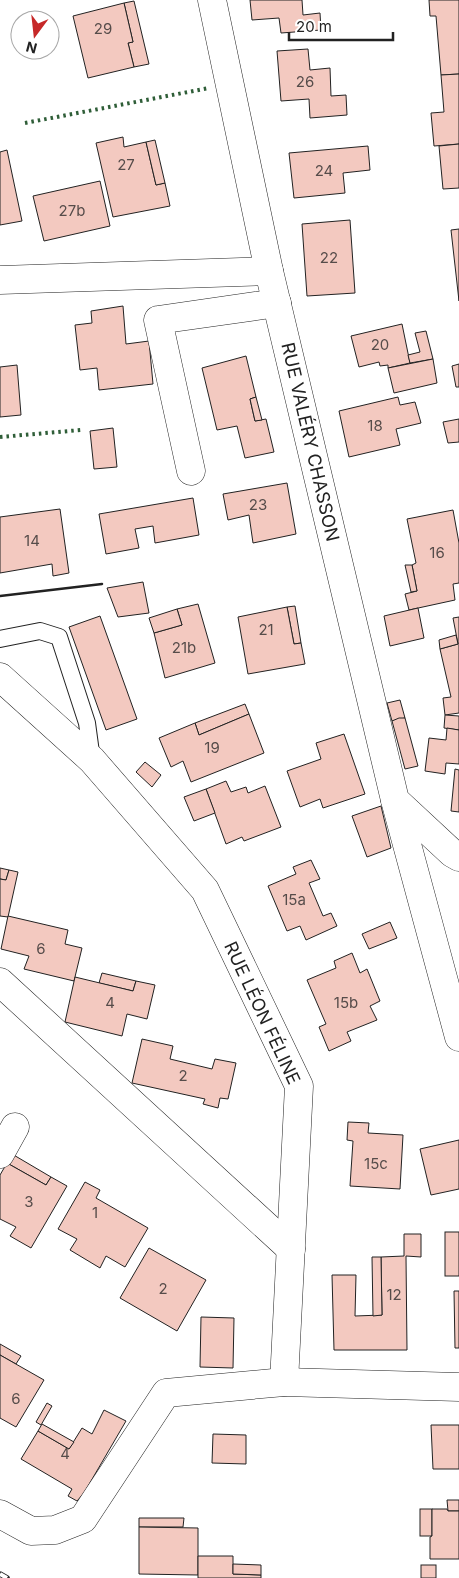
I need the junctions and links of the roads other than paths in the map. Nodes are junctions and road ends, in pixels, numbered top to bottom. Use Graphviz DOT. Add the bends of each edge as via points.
graph roads {
  1 [pos="212,0"];
  2 [pos="269,271"];
  3 [pos="0,280"];
  4 [pos="277,303"];
  5 [pos="191,471"];
  6 [pos="0,639"];
  7 [pos="0,677"];
  8 [pos="92,760"];
  9 [pos="395,800"];
  10 [pos="459,857"];
  11 [pos="0,982"];
  12 [pos="459,1037"];
  13 [pos="15,1127"];
  14 [pos="0,1154"];
  15 [pos="291,1250"];
  16 [pos="284,1382"];
  17 [pos="459,1386"];
  18 [pos="0,1514"];
  1 -- 2 [label="street, RUE VALÉRY CHASSON"];
  2 -- 3 [label="street"];
  2 -- 4 [label="street, RUE VALÉRY CHASSON"];
  4 -- 5 [label="street" via="158,320"];
  4 -- 9 [label="street, RUE VALÉRY CHASSON"];
  6 -- 8 [label="lane" via="40,631 59,637 87,723"];
  7 -- 8 [label="street, RUE LÉON FÉLINE"];
  8 -- 15 [label="street, RUE LÉON FÉLINE" via="205,890 299,1086"];
  9 -- 10 [label="street"];
  9 -- 12 [label="street, RUE VALÉRY CHASSON"];
  11 -- 15 [label="street"];
  13 -- 14 [label="street"];
  15 -- 16 [label="street, RUE LÉON FÉLINE"];
  16 -- 17 [label="street"];
  16 -- 18 [label="street" via="166,1393 83,1518 56,1530 31,1531"];
}
